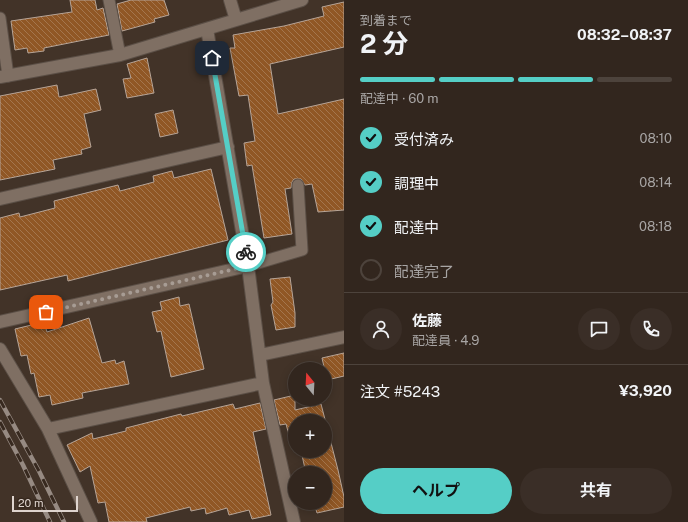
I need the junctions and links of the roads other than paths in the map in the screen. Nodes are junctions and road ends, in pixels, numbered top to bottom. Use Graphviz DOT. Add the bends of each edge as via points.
graph roads {
  1 [pos="109,0"];
  2 [pos="230,0"];
  3 [pos="302,0"];
  4 [pos="0,18"];
  5 [pos="236,20"];
  6 [pos="207,29"];
  7 [pos="120,56"];
  8 [pos="4,76"];
  9 [pos="228,147"];
  10 [pos="298,185"];
  11 [pos="0,199"];
  12 [pos="248,266"];
  13 [pos="0,322"];
  14 [pos="344,337"];
  15 [pos="0,349"];
  16 [pos="260,356"];
  17 [pos="263,383"];
  18 [pos="48,429"];
  19 [pos="91,522"];
  20 [pos="294,522"];
  1 -- 7 [label="lane"];
  2 -- 5 [label="street"];
  3 -- 5 [label="street"];
  4 -- 8 [label="lane"];
  5 -- 6 [label="street"];
  6 -- 7 [label="street"];
  6 -- 9 [label="street"];
  7 -- 8 [label="street"];
  9 -- 11 [label="street"];
  9 -- 12 [label="street"];
  10 -- 12 [label="lane" via="302,250"];
  12 -- 13 [label="street"];
  12 -- 16 [label="street"];
  14 -- 16 [label="street"];
  15 -- 18 [label="street"];
  16 -- 17 [label="street"];
  17 -- 18 [label="street"];
  17 -- 20 [label="street"];
  18 -- 19 [label="street"];
}
